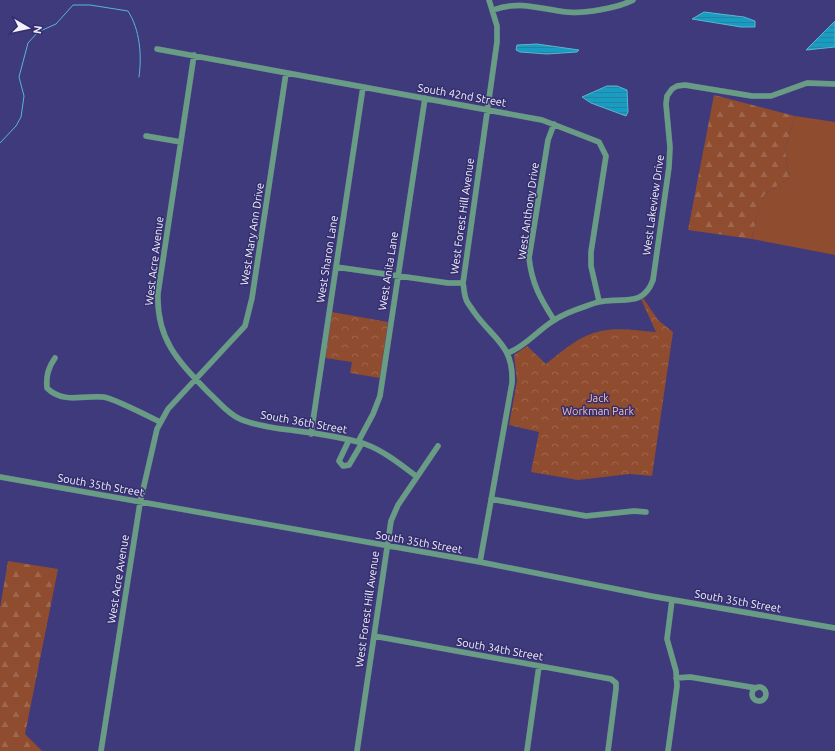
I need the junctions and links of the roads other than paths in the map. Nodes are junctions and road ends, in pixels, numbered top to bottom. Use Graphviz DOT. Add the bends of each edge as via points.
graph roads {
  1 [pos="489,0"];
  2 [pos="633,0"];
  3 [pos="493,10"];
  4 [pos="157,49"];
  5 [pos="194,56"];
  6 [pos="286,73"];
  7 [pos="835,84"];
  8 [pos="363,87"];
  9 [pos="425,98"];
  10 [pos="488,110"];
  11 [pos="554,124"];
  12 [pos="146,136"];
  13 [pos="181,142"];
  14 [pos="336,267"];
  15 [pos="398,276"];
  16 [pos="463,283"];
  17 [pos="599,302"];
  18 [pos="554,320"];
  19 [pos="508,353"];
  20 [pos="55,358"];
  21 [pos="196,380"];
  22 [pos="160,422"];
  23 [pos="311,434"];
  24 [pos="349,440"];
  25 [pos="360,443"];
  26 [pos="438,446"];
  27 [pos="416,476"];
  28 [pos="0,477"];
  29 [pos="491,499"];
  30 [pos="140,502"];
  31 [pos="646,512"];
  32 [pos="386,546"];
  33 [pos="480,562"];
  34 [pos="672,600"];
  35 [pos="835,628"];
  36 [pos="374,636"];
  37 [pos="539,666"];
  38 [pos="676,678"];
  39 [pos="756,688"];
  40 [pos="101,751"];
  41 [pos="357,751"];
  42 [pos="527,751"];
  43 [pos="608,751"];
  44 [pos="668,751"];
  1 -- 3 [label="street, West Forest Hill Avenue"];
  2 -- 3 [label="street" via="586,12 568,12 517,4"];
  3 -- 10 [label="street, West Forest Hill Avenue" via="497,42"];
  4 -- 5 [label="street, South 42nd Street"];
  5 -- 6 [label="street, South 42nd Street"];
  5 -- 13 [label="street, West Acre Avenue"];
  6 -- 8 [label="street, South 42nd Street"];
  6 -- 21 [label="street, West Mary Ann Drive" via="252,298 245,326"];
  7 -- 17 [label="street, West Lakeview Drive" via="807,83 782,93 762,96 685,85 672,89 666,104 669,167 650,288 635,299"];
  8 -- 9 [label="street, South 42nd Street"];
  8 -- 14 [label="street, West Sharon Lane"];
  9 -- 10 [label="street, South 42nd Street"];
  9 -- 15 [label="street, West Anita Lane"];
  10 -- 11 [label="street, South 42nd Street"];
  10 -- 16 [label="street, West Forest Hill Avenue"];
  11 -- 17 [label="street, South 42nd Street" via="599,142 606,156 591,252 591,266"];
  11 -- 18 [label="street, West Anthony Drive" via="548,140 529,258 537,292"];
  12 -- 13 [label="street"];
  13 -- 21 [label="street, West Acre Avenue" via="158,293 158,311 162,330 171,351"];
  14 -- 15 [label="street"];
  14 -- 23 [label="street, West Sharon Lane"];
  15 -- 16 [label="street"];
  15 -- 25 [label="street, West Anita Lane" via="379,399"];
  16 -- 19 [label="street, West Forest Hill Avenue" via="466,299"];
  17 -- 18 [label="street"];
  18 -- 19 [label="street" via="524,345"];
  19 -- 29 [label="street, West Forest Hill Avenue" via="512,383"];
  20 -- 22 [label="street" via="46,378 47,388 53,394 61,398 104,397"];
  21 -- 22 [label="street, West Acre Avenue" via="168,409"];
  21 -- 23 [label="street, South 36th Street" via="239,419"];
  22 -- 30 [label="street, West Acre Avenue"];
  23 -- 24 [label="street, South 36th Street"];
  24 -- 25 [label="street, South 36th Street"];
  24 -- 25 [label="street, West Anita Lane" via="339,461 343,466 350,465"];
  25 -- 27 [label="street, South 36th Street" via="385,454"];
  26 -- 27 [label="street, West Forest Hill Avenue"];
  27 -- 32 [label="street, West Forest Hill Avenue" via="393,516"];
  28 -- 30 [label="street, South 35th Street"];
  29 -- 31 [label="street" via="586,516"];
  29 -- 33 [label="street, West Forest Hill Avenue"];
  30 -- 32 [label="street, South 35th Street"];
  30 -- 40 [label="street, West Acre Avenue"];
  32 -- 33 [label="street, South 35th Street"];
  32 -- 36 [label="street, West Forest Hill Avenue"];
  33 -- 34 [label="street, South 35th Street"];
  34 -- 35 [label="street, South 35th Street"];
  34 -- 38 [label="street" via="667,639"];
  36 -- 37 [label="street, South 34th Street"];
  36 -- 41 [label="street, West Forest Hill Avenue"];
  37 -- 42 [label="street"];
  37 -- 43 [label="street, South 34th Street" via="611,679 616,683"];
  38 -- 39 [label="street" via="690,677"];
  38 -- 44 [label="street"];
}
